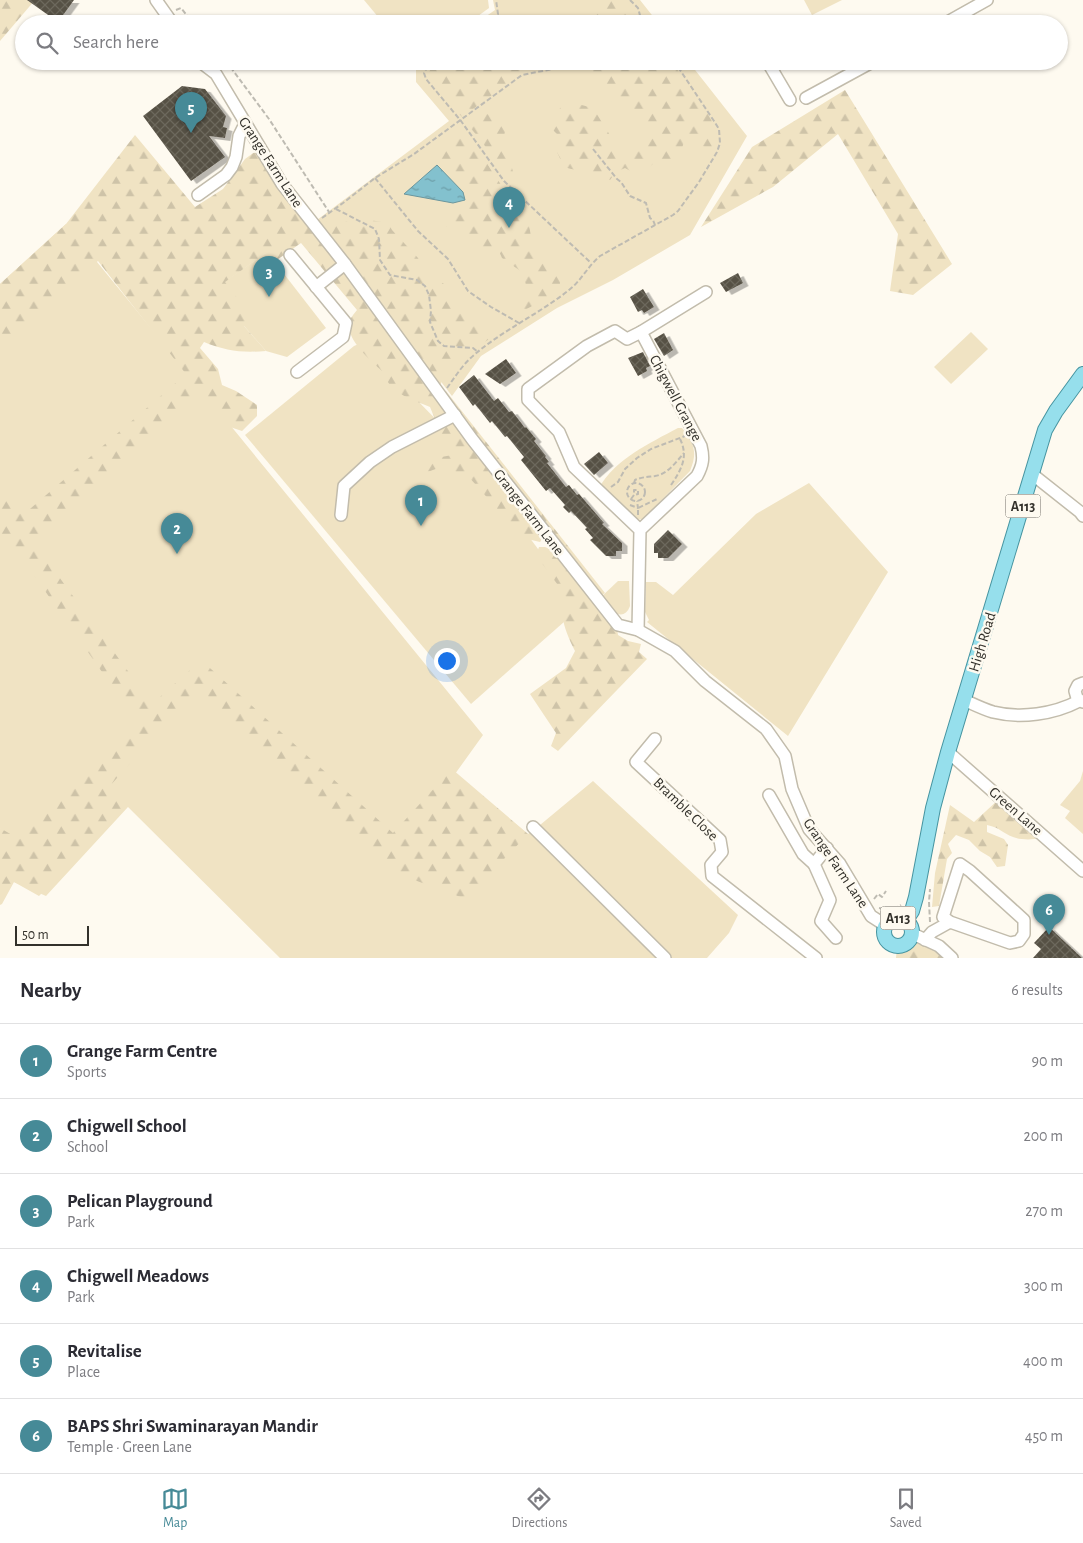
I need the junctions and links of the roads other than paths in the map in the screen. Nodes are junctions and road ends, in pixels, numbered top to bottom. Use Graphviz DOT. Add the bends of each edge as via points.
graph roads {
  1 [pos="156,0"];
  2 [pos="987,0"];
  3 [pos="167,15"];
  4 [pos="960,15"];
  5 [pos="211,70"];
  6 [pos="772,70"];
  7 [pos="848,70"];
  8 [pos="806,98"];
  9 [pos="790,100"];
  10 [pos="245,124"];
  11 [pos="198,195"];
  12 [pos="290,255"];
  13 [pos="345,264"];
  14 [pos="316,287"];
  15 [pos="706,292"];
  16 [pos="641,332"];
  17 [pos="297,372"];
  18 [pos="1083,374"];
  19 [pos="455,415"];
  20 [pos="1032,474"];
  21 [pos="341,515"];
  22 [pos="1083,516"];
  23 [pos="639,525"];
  24 [pos="638,630"];
  25 [pos="1083,683"];
  26 [pos="964,700"];
  27 [pos="1081,701"];
  28 [pos="655,740"];
  29 [pos="948,752"];
  30 [pos="769,795"];
  31 [pos="533,827"];
  32 [pos="826,848"];
  33 [pos="814,864"];
  34 [pos="1083,870"];
  35 [pos="906,920"];
  36 [pos="950,922"];
  37 [pos="885,925"];
  38 [pos="923,935"];
  39 [pos="836,938"];
  40 [pos="897,953"];
  41 [pos="665,958"];
  42 [pos="816,958"];
  43 [pos="952,958"];
  1 -- 3 [label="street"];
  2 -- 4 [label="street"];
  5 -- 10 [label="street, Grange Farm Lane"];
  6 -- 9 [label="street"];
  7 -- 8 [label="street"];
  10 -- 11 [label="street" via="232,167 226,176"];
  10 -- 13 [label="street, Grange Farm Lane" via="282,184"];
  12 -- 14 [label="street"];
  13 -- 14 [label="street"];
  13 -- 19 [label="street, Grange Farm Lane"];
  14 -- 17 [label="street" via="346,323 343,337"];
  15 -- 16 [label="street"];
  16 -- 23 [label="street, Chigwell Grange" via="702,446 703,455 697,476"];
  16 -- 23 [label="street" via="627,339 615,331 587,346 528,389 528,400 559,432 574,467"];
  18 -- 20 [label="main road, High Road / A113" via="1045,430"];
  19 -- 21 [label="street" via="370,462 344,486"];
  19 -- 24 [label="street, Grange Farm Lane" via="618,625"];
  20 -- 22 [label="street"];
  20 -- 26 [label="main road, High Road / A113"];
  23 -- 24 [label="street"];
  24 -- 32 [label="street, Grange Farm Lane" via="674,650 705,680 766,729 784,756 792,789 810,829"];
  25 -- 27 [label="street" via="1075,691"];
  26 -- 27 [label="street" via="993,712 1024,716 1063,709"];
  26 -- 29 [label="main road, High Road / A113"];
  28 -- 42 [label="street, Bramble Close" via="636,762 720,840 722,852 711,865 712,876"];
  29 -- 34 [label="street, Green Lane"];
  29 -- 35 [label="main road, High Road / A113" via="933,808 916,897"];
  30 -- 33 [label="street" via="803,854"];
  31 -- 41 [label="street"];
  32 -- 33 [label="street"];
  32 -- 37 [label="street, Grange Farm Lane" via="840,864 871,916"];
  33 -- 39 [label="street" via="830,900 821,921"];
  35 -- 37 [label="main road, A113" via="890,920"];
  35 -- 38 [label="main road, A113"];
  36 -- 36 [label="street" via="943,917 960,864 1024,920 1024,934 1018,941 1010,943"];
  36 -- 38 [label="street"];
  37 -- 40 [label="main road, A113" via="885,939"];
  38 -- 40 [label="main road, A113" via="912,938"];
  38 -- 43 [label="street"];
}
